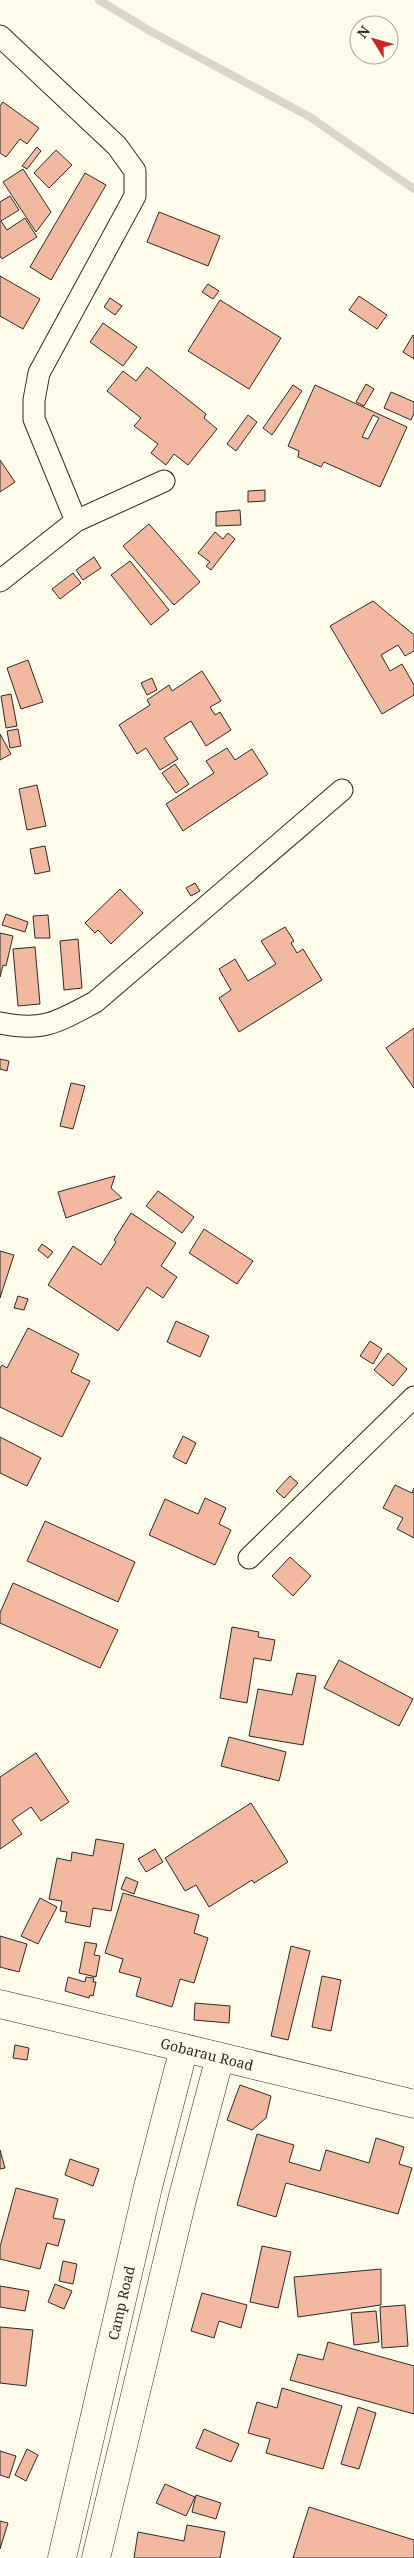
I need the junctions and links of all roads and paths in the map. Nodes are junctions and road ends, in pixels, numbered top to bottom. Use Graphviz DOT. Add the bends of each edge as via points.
graph roads {
  1 [pos="0,36"];
  2 [pos="164,481"];
  3 [pos="76,521"];
  4 [pos="0,581"];
  5 [pos="342,790"];
  6 [pos="0,1022"];
  7 [pos="414,1397"];
  8 [pos="249,1558"];
  9 [pos="0,2004"];
  10 [pos="184,2048"];
  11 [pos="220,2057"];
  12 [pos="414,2104"];
  13 [pos="148,2187"];
  14 [pos="183,2196"];
  15 [pos="62,2558"];
  16 [pos="96,2558"];
  1 -- 3 [label="street" via="117,146 135,171 135,196 39,373 34,400 34,419"];
  2 -- 3 [label="street"];
  3 -- 4 [label="street"];
  5 -- 6 [label="street" via="95,1002 54,1024 25,1028"];
  7 -- 8 [label="street"];
  9 -- 10 [label="main road, Gobarau Road"];
  10 -- 11 [label="main road, Gobarau Road"];
  10 -- 13 [label="main road, Camp Road"];
  11 -- 12 [label="main road, Gobarau Road"];
  11 -- 14 [label="main road"];
  13 -- 14 [label="main road"];
  13 -- 15 [label="main road, Camp Road"];
  14 -- 16 [label="main road"];
}
